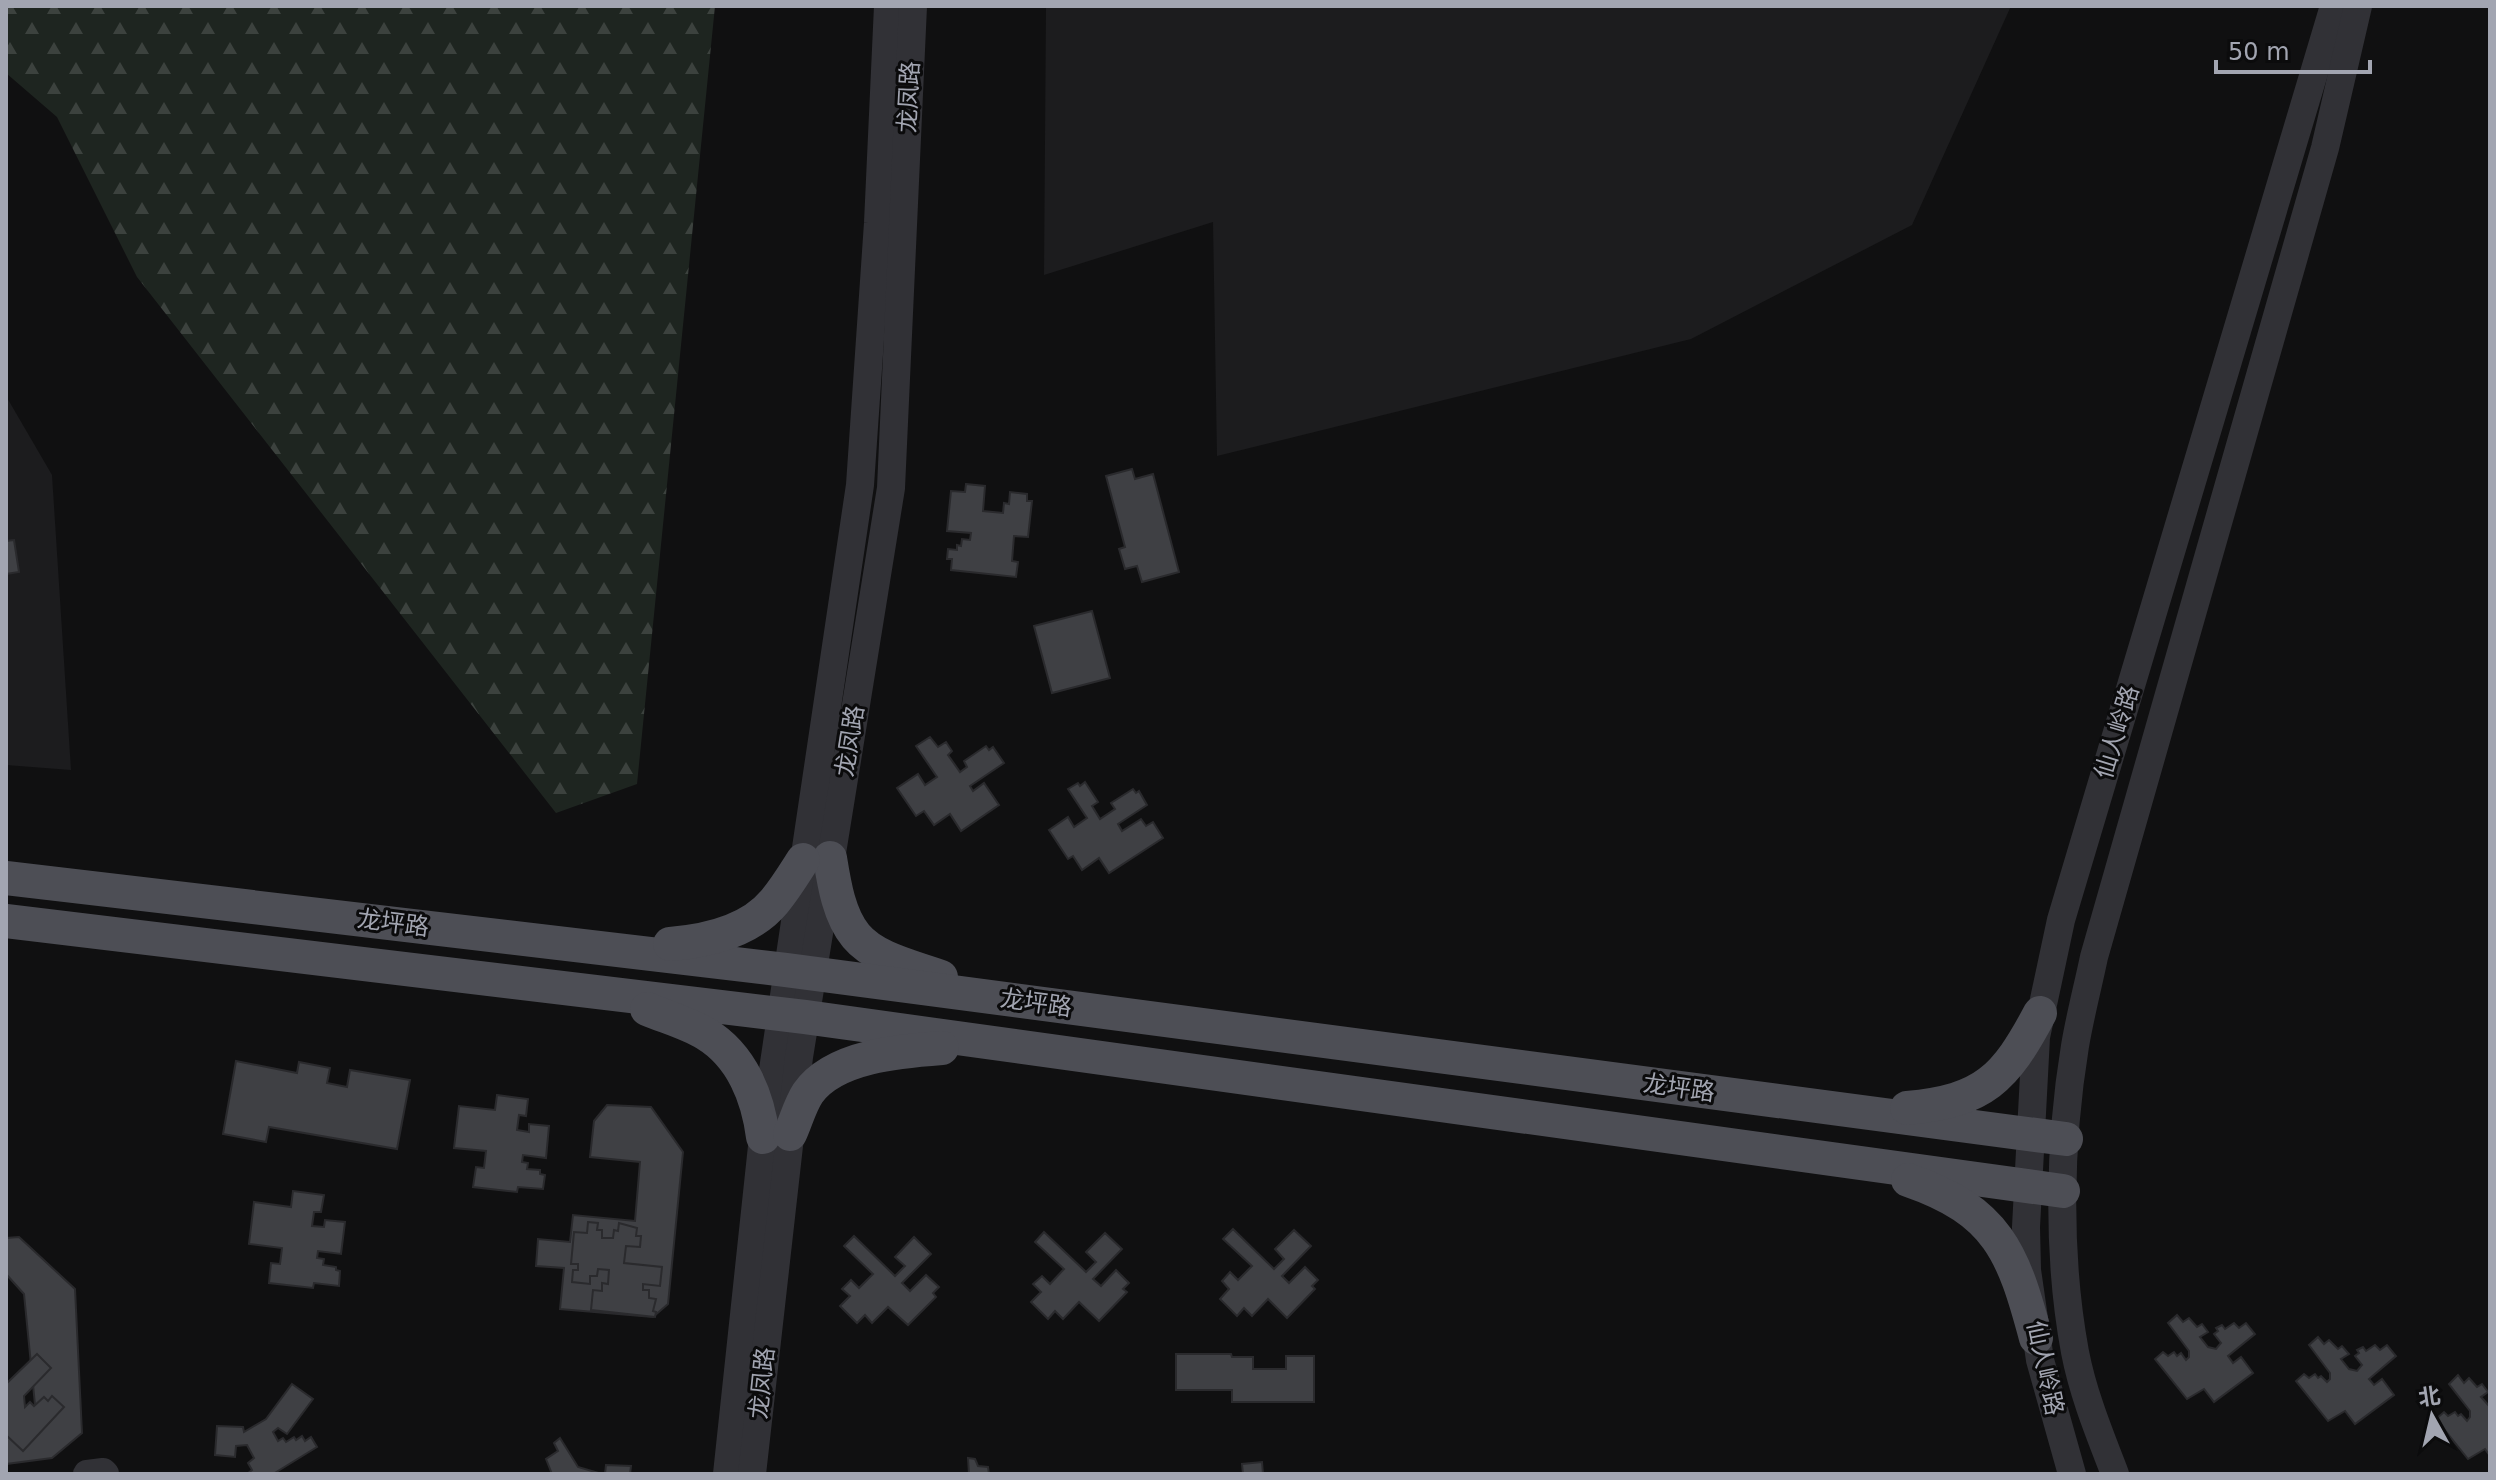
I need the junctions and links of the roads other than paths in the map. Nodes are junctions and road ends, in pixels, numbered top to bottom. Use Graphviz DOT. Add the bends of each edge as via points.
graph roads {
  1 [pos="888,6"];
  2 [pos="913,6"];
  3 [pos="2334,6"];
  4 [pos="2358,6"];
  5 [pos="817,859"];
  6 [pos="6,878"];
  7 [pos="6,921"];
  8 [pos="613,949"];
  9 [pos="799,972"];
  10 [pos="614,994"];
  11 [pos="1001,999"];
  12 [pos="2040,1013"];
  13 [pos="792,1015"];
  14 [pos="998,1043"];
  15 [pos="1857,1112"];
  16 [pos="2029,1134"];
  17 [pos="776,1135"];
  18 [pos="2066,1139"];
  19 [pos="1850,1160"];
  20 [pos="2027,1185"];
  21 [pos="2063,1191"];
  22 [pos="2036,1338"];
  23 [pos="87,1474"];
  24 [pos="105,1474"];
  25 [pos="727,1474"];
  26 [pos="752,1474"];
  27 [pos="2072,1474"];
  28 [pos="2115,1474"];
  1 -- 5 [label="street, 龙凤路" via="860,485"];
  2 -- 5 [label="street, 龙凤路" via="891,488"];
  3 -- 12 [label="street, 仙人岭路" via="2070,890"];
  4 -- 18 [label="street, 仙人岭路" via="2325,148 2094,957 2075,1047"];
  5 -- 8 [label="main road" via="746,924 707,941"];
  5 -- 9 [label="street, 龙凤路"];
  5 -- 11 [label="main road" via="856,936 879,954"];
  6 -- 8 [label="main road, 龙坪路"];
  7 -- 10 [label="main road, 龙坪路"];
  8 -- 9 [label="main road, 龙坪路"];
  9 -- 11 [label="main road, 龙坪路"];
  9 -- 13 [label="street, 龙凤路"];
  10 -- 13 [label="main road, 龙坪路"];
  10 -- 17 [label="main road" via="707,1035 733,1059"];
  11 -- 15 [label="main road, 龙坪路"];
  12 -- 15 [label="main road" via="2019,1053 1973,1095 1934,1106"];
  12 -- 16 [label="street, 仙人岭路"];
  13 -- 14 [label="main road, 龙坪路"];
  13 -- 17 [label="street, 龙凤路"];
  14 -- 17 [label="main road" via="886,1054 839,1068 808,1092"];
  14 -- 19 [label="main road, 龙坪路"];
  15 -- 16 [label="main road, 龙坪路"];
  16 -- 18 [label="main road, 龙坪路"];
  16 -- 20 [label="street, 仙人岭路"];
  17 -- 25 [label="street, 龙凤路"];
  17 -- 26 [label="street, 龙凤路"];
  18 -- 21 [label="street, 仙人岭路"];
  19 -- 20 [label="main road, 龙坪路"];
  19 -- 22 [label="main road" via="1933,1189 1972,1210 1997,1238 2019,1276"];
  20 -- 21 [label="main road, 龙坪路"];
  20 -- 22 [label="street, 仙人岭路" via="2027,1270"];
  21 -- 28 [label="street, 仙人岭路" via="2075,1353"];
  22 -- 27 [label="street, 仙人岭路"];
  23 -- 24 [label="street"];
}
